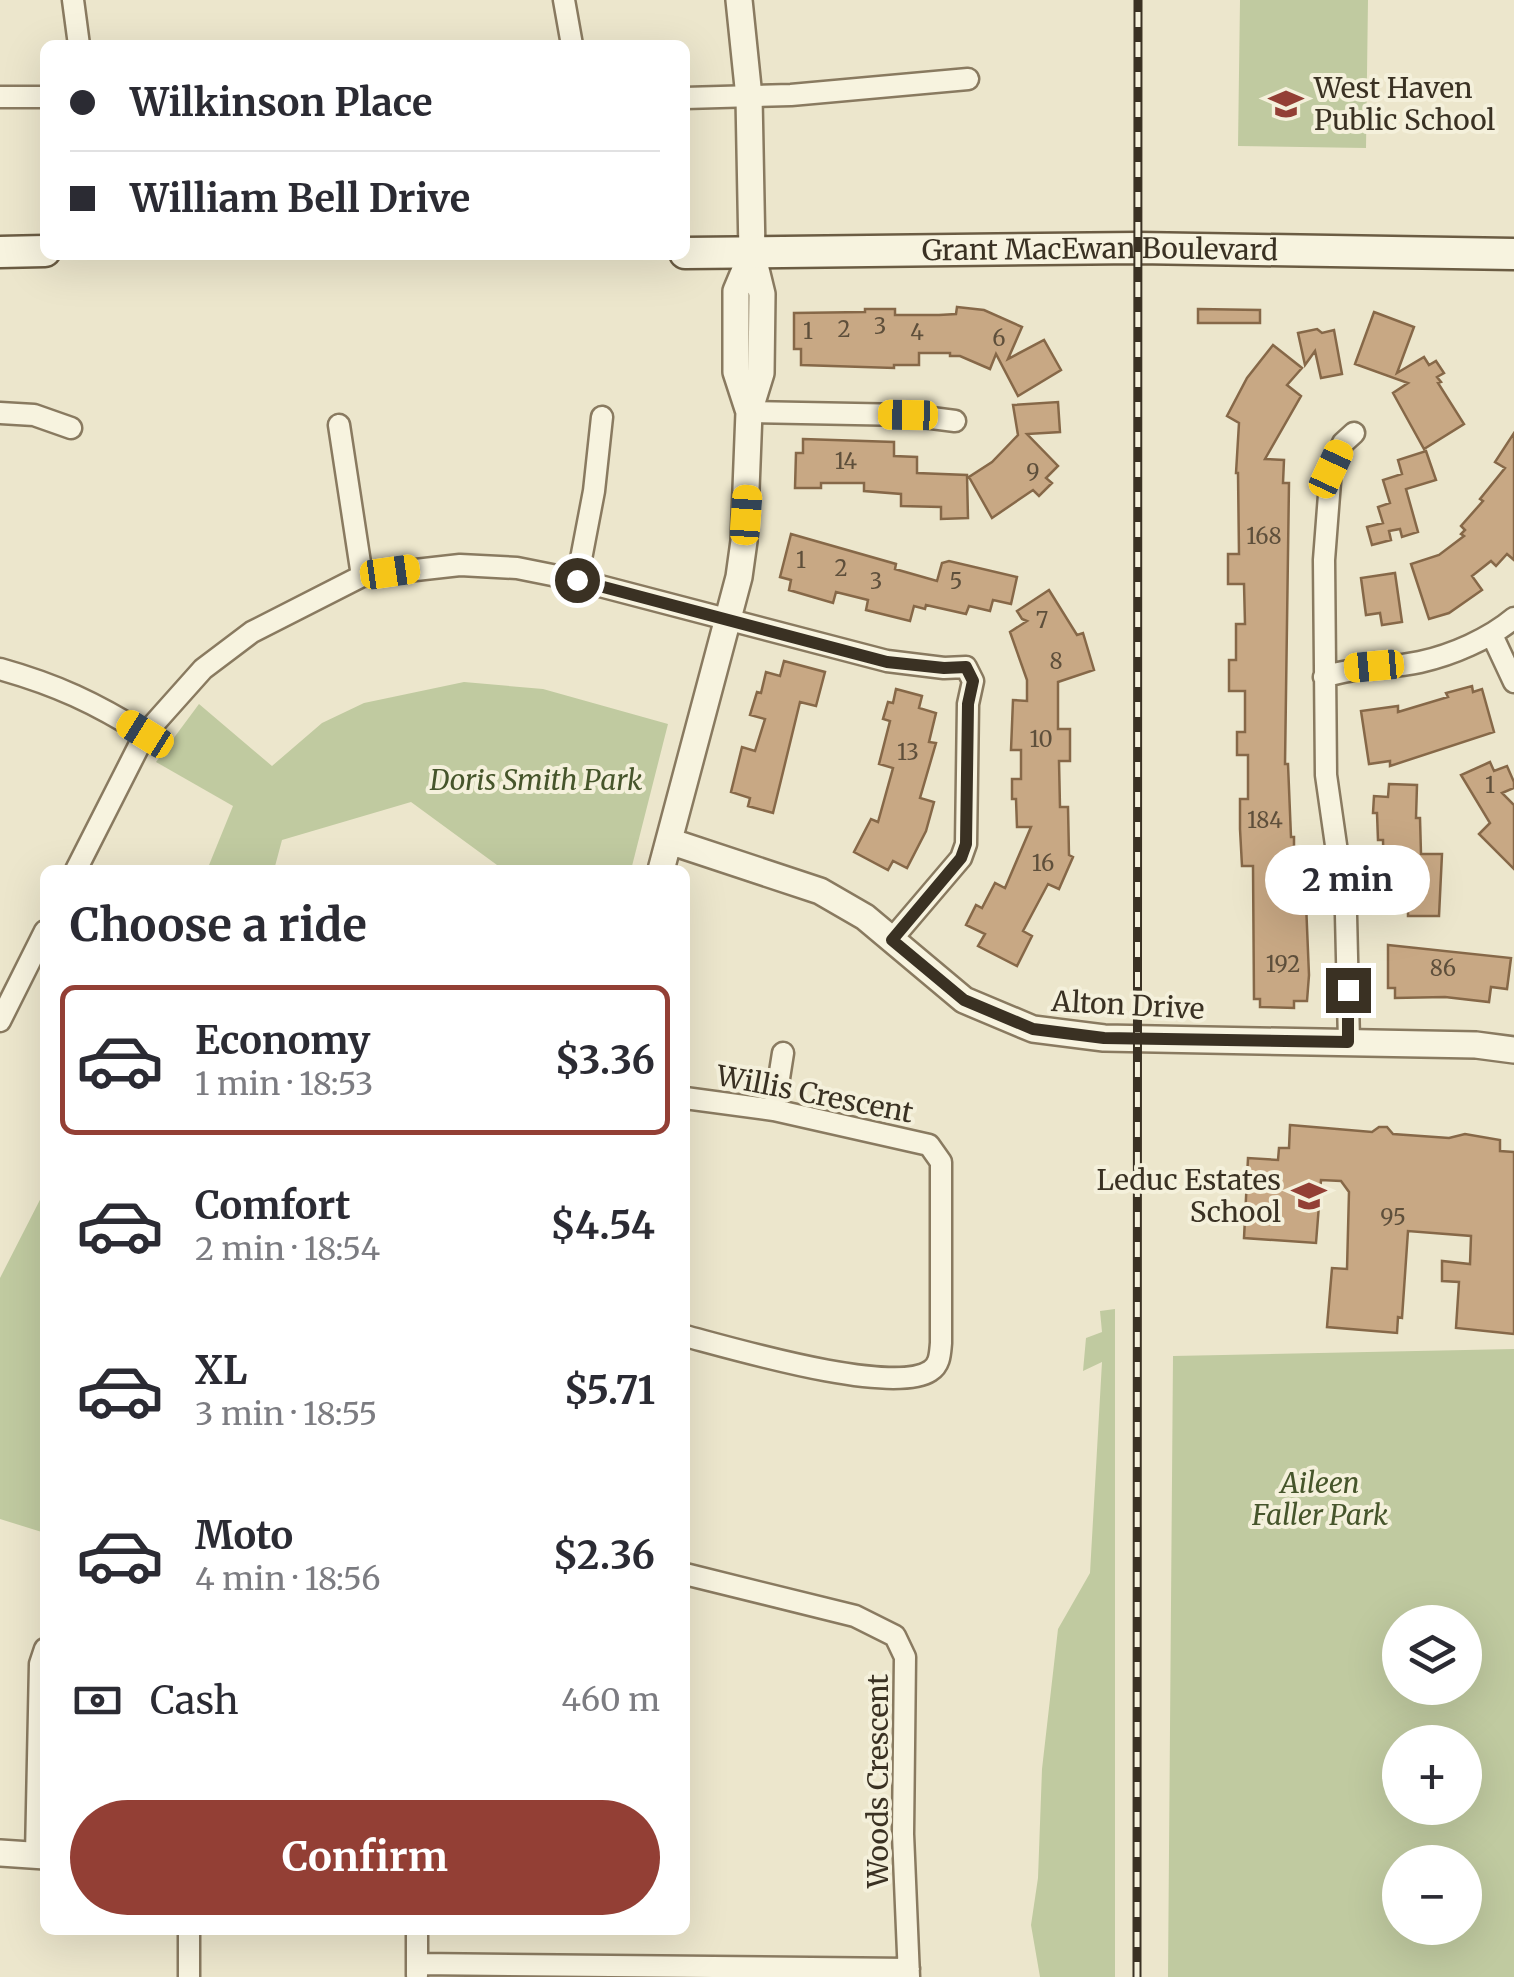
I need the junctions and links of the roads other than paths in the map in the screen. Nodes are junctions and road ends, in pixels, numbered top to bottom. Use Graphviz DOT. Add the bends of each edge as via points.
graph roads {
  1 [pos="74,0"];
  2 [pos="564,0"];
  3 [pos="739,0"];
  4 [pos="78,40"];
  5 [pos="571,40"];
  6 [pos="968,79"];
  7 [pos="0,97"];
  8 [pos="40,97"];
  9 [pos="750,97"];
  10 [pos="690,98"];
  11 [pos="0,252"];
  12 [pos="40,252"];
  13 [pos="690,253"];
  14 [pos="752,254"];
  15 [pos="1514,254"];
  16 [pos="749,412"];
  17 [pos="0,413"];
  18 [pos="602,417"];
  19 [pos="955,420"];
  20 [pos="339,425"];
  21 [pos="72,428"];
  22 [pos="1354,433"];
  23 [pos="362,576"];
  24 [pos="577,580"];
  25 [pos="1514,618"];
  26 [pos="729,621"];
  27 [pos="1492,635"];
  28 [pos="0,669"];
  29 [pos="1324,676"];
  30 [pos="1514,682"];
  31 [pos="145,734"];
  32 [pos="670,841"];
  33 [pos="79,865"];
  34 [pos="663,865"];
  35 [pos="892,940"];
  36 [pos="40,941"];
  37 [pos="0,1021"];
  38 [pos="1348,1042"];
  39 [pos="1514,1050"];
  40 [pos="784,1053"];
  41 [pos="690,1099"];
  42 [pos="774,1110"];
  43 [pos="690,1337"];
  44 [pos="690,1575"];
  45 [pos="0,1853"];
  46 [pos="40,1855"];
  47 [pos="189,1935"];
  48 [pos="417,1935"];
  49 [pos="418,1971"];
  50 [pos="662,1973"];
  51 [pos="909,1973"];
  52 [pos="189,1977"];
  1 -- 4 [label="street"];
  2 -- 5 [label="street"];
  3 -- 9 [label="street"];
  6 -- 9 [label="street"];
  7 -- 8 [label="street"];
  9 -- 10 [label="street"];
  9 -- 14 [label="street"];
  11 -- 12 [label="main road"];
  13 -- 14 [label="main road, Grant MacEwan Boulevard"];
  14 -- 15 [label="main road, Grant MacEwan Boulevard" via="1138,248"];
  14 -- 16 [label="street" via="736,292 736,372"];
  16 -- 19 [label="street"];
  16 -- 26 [label="street" via="744,541"];
  17 -- 21 [label="street"];
  18 -- 24 [label="street"];
  20 -- 23 [label="street"];
  22 -- 29 [label="street" via="1331,469 1327,492"];
  23 -- 24 [label="street" via="460,564"];
  23 -- 31 [label="street" via="252,632 203,669"];
  24 -- 26 [label="street"];
  25 -- 27 [label="street"];
  26 -- 32 [label="street"];
  26 -- 35 [label="street" via="887,662 971,672 966,844"];
  27 -- 29 [label="street" via="1419,662"];
  27 -- 30 [label="street"];
  28 -- 31 [label="street" via="93,702"];
  29 -- 38 [label="street" via="1326,775 1346,915"];
  31 -- 33 [label="street"];
  32 -- 34 [label="street"];
  32 -- 35 [label="street, Alton Drive" via="820,890"];
  35 -- 38 [label="street, Alton Drive" via="964,1000 1033,1029 1104,1038"];
  36 -- 37 [label="street"];
  38 -- 39 [label="street, Alton Drive"];
  40 -- 42 [label="street"];
  41 -- 42 [label="street, Willis Crescent"];
  42 -- 43 [label="street, Willis Crescent" via="919,1142 936,1152 940,1356 928,1373 844,1374"];
  44 -- 51 [label="street, Woods Crescent" via="855,1616 894,1636 906,1657"];
  45 -- 46 [label="street"];
  47 -- 52 [label="street"];
  48 -- 49 [label="street"];
  49 -- 50 [label="street, Woods Crescent"];
  50 -- 51 [label="street, Woods Crescent"];
}
